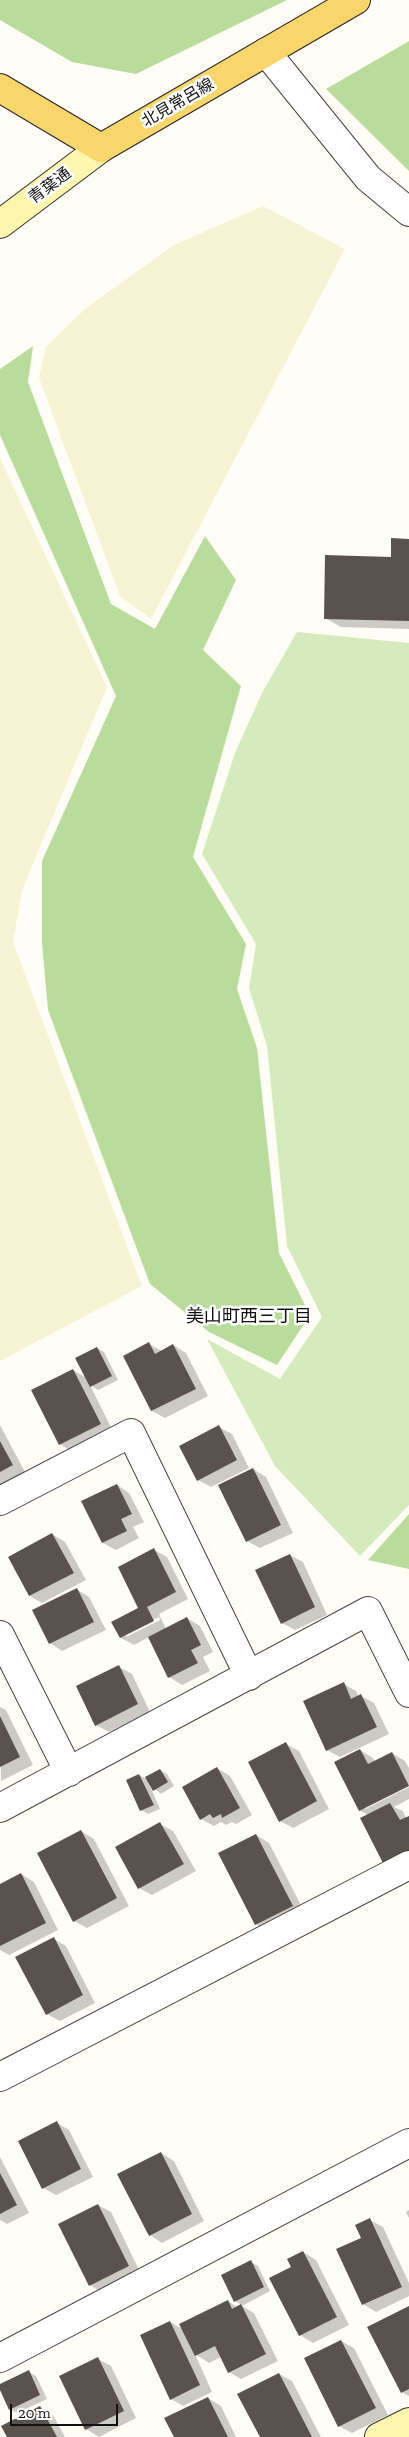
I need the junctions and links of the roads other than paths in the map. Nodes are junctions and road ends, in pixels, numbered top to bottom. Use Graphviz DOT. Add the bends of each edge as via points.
graph roads {
  1 [pos="356,0"];
  2 [pos="266,52"];
  3 [pos="0,88"];
  4 [pos="101,148"];
  5 [pos="409,212"];
  6 [pos="0,224"];
  7 [pos="0,1501"];
  8 [pos="0,1635"];
  9 [pos="249,1676"];
  10 [pos="409,1693"];
  11 [pos="69,1772"];
  12 [pos="0,1808"];
  13 [pos="409,1865"];
  14 [pos="0,2077"];
  15 [pos="409,2143"];
  16 [pos="0,2358"];
  17 [pos="409,2422"];
  18 [pos="379,2437"];
  1 -- 2 [label="main road, 北見常呂線"];
  2 -- 4 [label="main road, 北見常呂線"];
  2 -- 5 [label="street" via="368,178"];
  3 -- 4 [label="main road"];
  4 -- 6 [label="street, 青葉通"];
  7 -- 9 [label="street" via="131,1433"];
  8 -- 11 [label="street"];
  9 -- 10 [label="street" via="368,1611"];
  9 -- 11 [label="street"];
  11 -- 12 [label="street"];
  13 -- 14 [label="street"];
  15 -- 16 [label="street"];
  17 -- 18 [label="street"];
}
